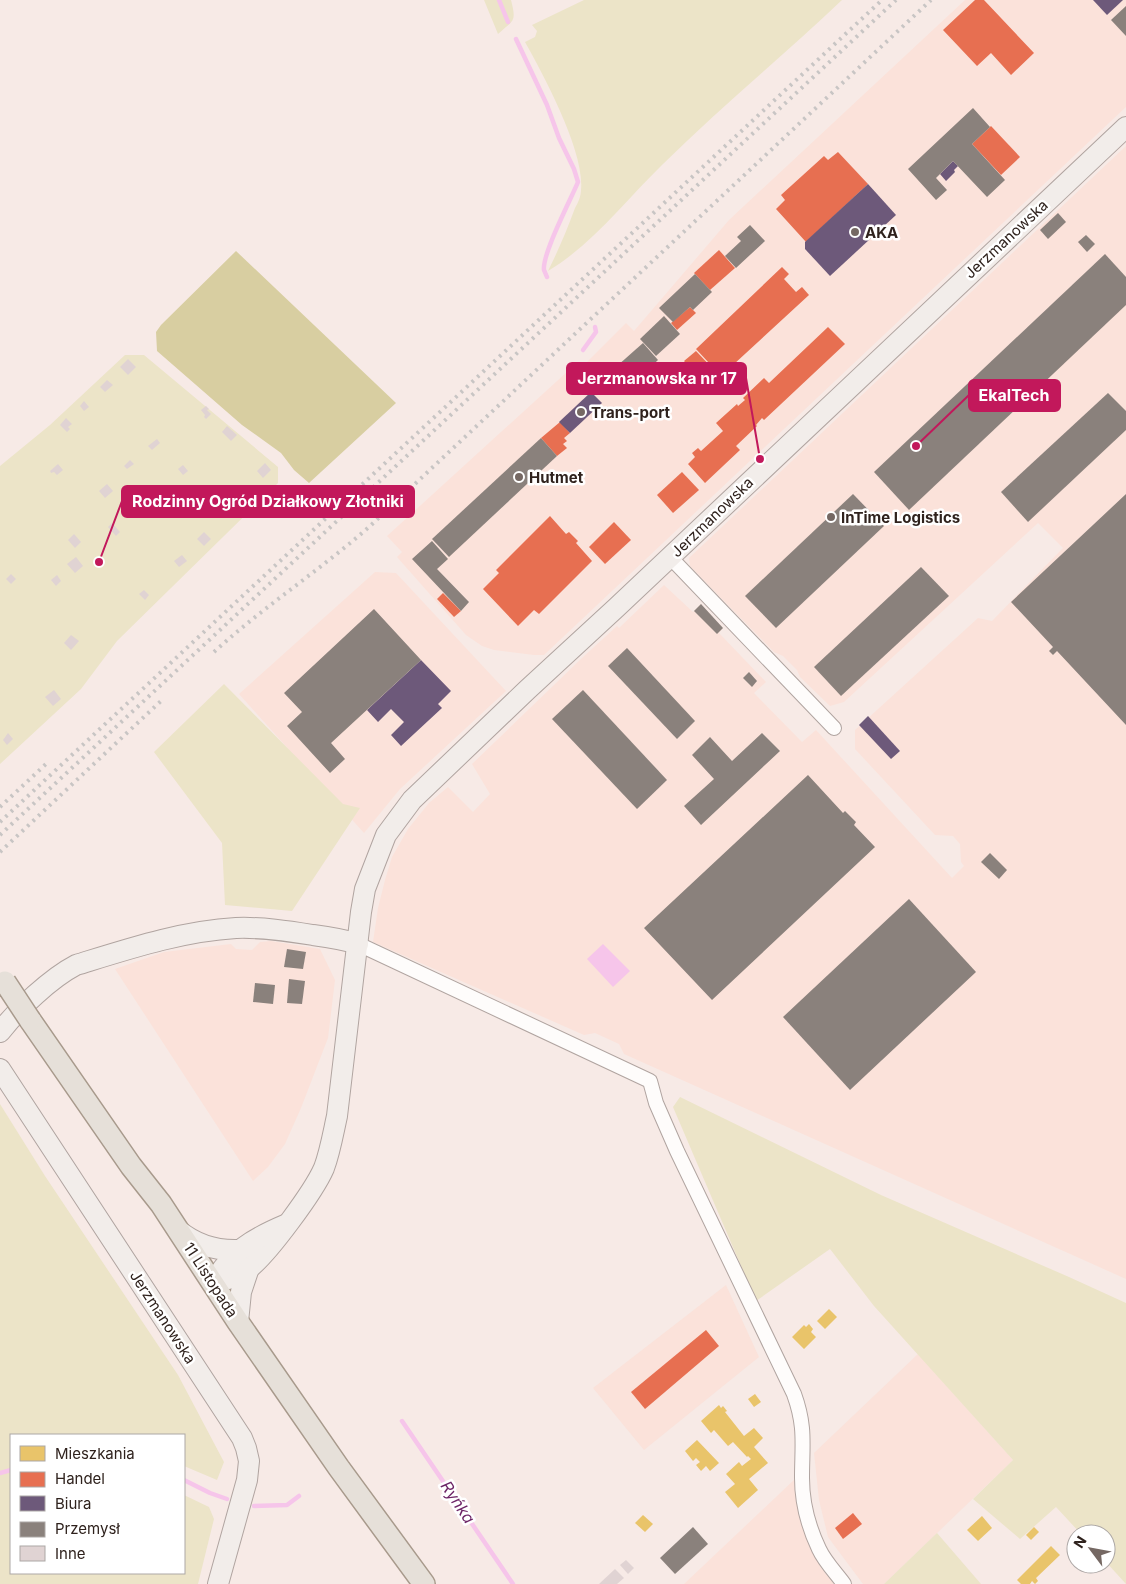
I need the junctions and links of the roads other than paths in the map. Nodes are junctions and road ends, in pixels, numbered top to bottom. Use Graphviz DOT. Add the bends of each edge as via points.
graph roads {
  1 [pos="1126,127"];
  2 [pos="670,557"];
  3 [pos="834,728"];
  4 [pos="358,944"];
  5 [pos="0,975"];
  6 [pos="0,1032"];
  7 [pos="0,1070"];
  8 [pos="286,1224"];
  9 [pos="178,1230"];
  10 [pos="239,1250"];
  11 [pos="249,1268"];
  12 [pos="212,1283"];
  13 [pos="238,1322"];
  14 [pos="218,1584"];
  15 [pos="424,1584"];
  16 [pos="844,1584"];
  1 -- 2 [label="street, Jerzmanowska"];
  2 -- 3 [label="street"];
  2 -- 4 [label="street, Jerzmanowska" via="412,800 386,835 373,867 364,897"];
  4 -- 6 [label="street" via="290,931 247,928 177,937 62,972"];
  4 -- 8 [label="street, Jerzmanowska" via="330,1147 315,1185"];
  4 -- 16 [label="street" via="650,1081 677,1151 794,1394 802,1418 802,1479 807,1517 820,1550"];
  5 -- 9 [label="main road, 11 Listopada, bridge"];
  7 -- 14 [label="street, Jerzmanowska" via="242,1438 249,1461 247,1480"];
  8 -- 10 [label="street" via="260,1235"];
  8 -- 11 [label="street, Jerzmanowska"];
  9 -- 10 [label="street" via="206,1247"];
  9 -- 12 [label="main road, 11 Listopada"];
  10 -- 12 [label="street"];
  11 -- 12 [label="street, Jerzmanowska"];
  11 -- 13 [label="street, Jerzmanowska" via="241,1292"];
  12 -- 13 [label="main road, 11 Listopada"];
  13 -- 15 [label="main road, 11 Listopada"];
}
